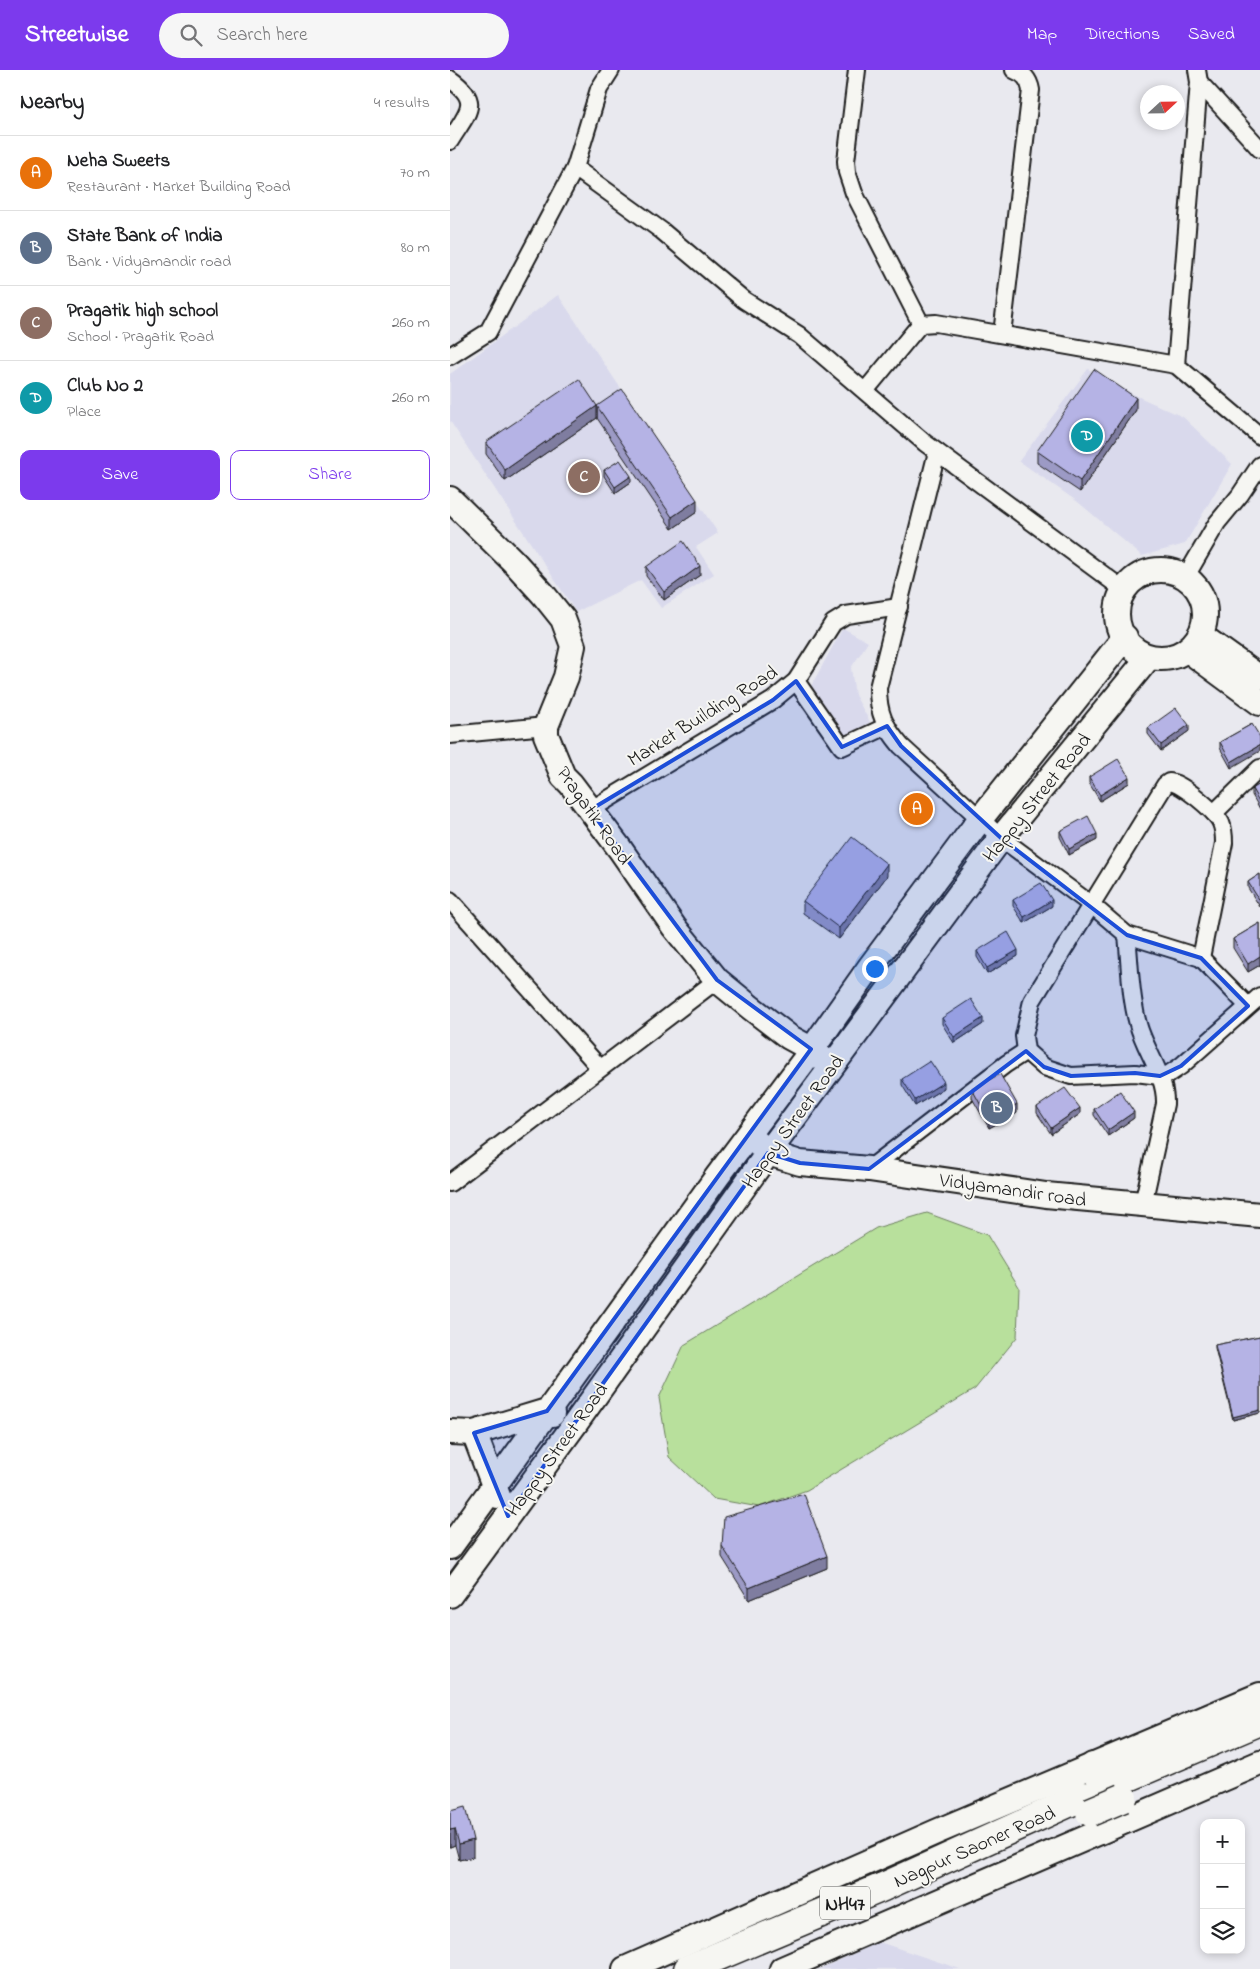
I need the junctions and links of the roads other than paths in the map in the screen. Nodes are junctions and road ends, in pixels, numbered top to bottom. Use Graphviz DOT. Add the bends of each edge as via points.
graph roads {
  1 [pos="611,70"];
  2 [pos="856,70"];
  3 [pos="1014,70"];
  4 [pos="1198,76"];
  5 [pos="450,79"];
  6 [pos="450,141"];
  7 [pos="1260,149"];
  8 [pos="575,168"];
  9 [pos="921,324"];
  10 [pos="1002,334"];
  11 [pos="450,356"];
  12 [pos="1176,366"];
  13 [pos="865,391"];
  14 [pos="1260,436"];
  15 [pos="937,452"];
  16 [pos="1260,466"];
  17 [pos="450,499"];
  18 [pos="1185,578"];
  19 [pos="1124,590"];
  20 [pos="899,608"];
  21 [pos="1125,637"];
  22 [pos="1194,643"];
  23 [pos="1148,657"];
  24 [pos="1260,678"];
  25 [pos="796,681"];
  26 [pos="1260,703"];
  27 [pos="546,726"];
  28 [pos="887,726"];
  29 [pos="450,735"];
  30 [pos="1260,768"];
  31 [pos="590,810"];
  32 [pos="1214,813"];
  33 [pos="981,818"];
  34 [pos="1001,838"];
  35 [pos="450,900"];
  36 [pos="1093,906"];
  37 [pos="1127,935"];
  38 [pos="1201,958"];
  39 [pos="717,980"];
  40 [pos="1254,1001"];
  41 [pos="810,1049"];
  42 [pos="1026,1051"];
  43 [pos="832,1066"];
  44 [pos="600,1068"];
  45 [pos="1160,1076"];
  46 [pos="769,1105"];
  47 [pos="789,1125"];
  48 [pos="748,1133"];
  49 [pos="768,1154"];
  50 [pos="726,1163"];
  51 [pos="869,1168"];
  52 [pos="450,1183"];
  53 [pos="746,1185"];
  54 [pos="1143,1204"];
  55 [pos="1260,1214"];
  56 [pos="547,1411"];
  57 [pos="572,1428"];
  58 [pos="450,1432"];
  59 [pos="474,1432"];
  60 [pos="494,1486"];
  61 [pos="508,1516"];
  62 [pos="450,1547"];
  63 [pos="450,1594"];
  64 [pos="1260,1695"];
  65 [pos="1260,1721"];
  66 [pos="1260,1735"];
  67 [pos="1260,1763"];
  68 [pos="1093,1765"];
  69 [pos="1120,1790"];
  70 [pos="1087,1804"];
  71 [pos="1117,1824"];
  72 [pos="625,1969"];
  73 [pos="688,1969"];
  74 [pos="723,1969"];
  75 [pos="782,1969"];
  1 -- 8 [label="street" via="599,89"];
  2 -- 9 [label="street" via="847,172 854,193"];
  3 -- 10 [label="street" via="1027,78 1031,90"];
  4 -- 7 [label="street"];
  4 -- 12 [label="street"];
  5 -- 6 [label="street" via="462,87 470,101 469,109"];
  8 -- 11 [label="street" via="488,332"];
  8 -- 13 [label="street" via="662,231 744,300 799,335"];
  9 -- 10 [label="street" via="936,323"];
  9 -- 13 [label="street"];
  10 -- 12 [label="street"];
  12 -- 14 [label="street"];
  13 -- 15 [label="street"];
  15 -- 19 [label="street"];
  15 -- 20 [label="street"];
  16 -- 18 [label="street" via="1217,523"];
  17 -- 27 [label="street" via="513,561 563,619 573,646 566,677"];
  18 -- 19 [label="street" via="1167,570 1153,571 1140,575"];
  18 -- 22 [label="street" via="1200,594 1204,607 1204,621"];
  19 -- 21 [label="street" via="1116,611 1118,626"];
  20 -- 25 [label="street, Market Building Road" via="846,615 838,619"];
  20 -- 28 [label="street" via="878,688 878,704"];
  21 -- 23 [label="street" via="1135,651"];
  21 -- 33 [label="street, Happy Street Road"];
  22 -- 23 [label="street" via="1178,655 1164,659"];
  22 -- 24 [label="street"];
  22 -- 26 [label="street"];
  23 -- 34 [label="street, Happy Street Road"];
  25 -- 28 [label="street" via="842,747"];
  25 -- 31 [label="street, Market Building Road" via="773,700"];
  27 -- 29 [label="street"];
  27 -- 31 [label="street, Pragatik Road" via="546,735 563,776"];
  28 -- 33 [label="street" via="902,746"];
  30 -- 32 [label="street"];
  31 -- 39 [label="street, Pragatik Road" via="674,927"];
  32 -- 36 [label="street" via="1178,784 1169,782 1165,785"];
  32 -- 38 [label="street" via="1221,822 1224,843"];
  33 -- 34 [label="street"];
  33 -- 41 [label="street, Happy Street Road"];
  34 -- 36 [label="street"];
  34 -- 43 [label="street, Happy Street Road"];
  35 -- 44 [label="street"];
  36 -- 37 [label="street"];
  36 -- 42 [label="street" via="1032,1001 1024,1036"];
  37 -- 38 [label="street"];
  37 -- 45 [label="street" via="1135,1013 1143,1040"];
  38 -- 40 [label="street"];
  39 -- 41 [label="street, Pragatik Road" via="789,1037"];
  39 -- 44 [label="street"];
  40 -- 45 [label="street" via="1181,1066"];
  41 -- 43 [label="street, Pragatik Road"];
  41 -- 46 [label="street, Happy Street Road"];
  42 -- 45 [label="street" via="1044,1067 1071,1076 1135,1073"];
  42 -- 51 [label="street"];
  43 -- 47 [label="street, Happy Street Road"];
  44 -- 52 [label="street"];
  45 -- 54 [label="street" via="1165,1104"];
  46 -- 47 [label="street"];
  46 -- 48 [label="street, Happy Street Road"];
  47 -- 49 [label="street, Happy Street Road"];
  48 -- 49 [label="street"];
  48 -- 50 [label="street, Happy Street Road"];
  49 -- 51 [label="street, Vidyamandir road" via="800,1162"];
  49 -- 53 [label="street, Happy Street Road"];
  50 -- 53 [label="street"];
  50 -- 56 [label="street, Happy Street Road"];
  51 -- 54 [label="street, Vidyamandir road" via="1046,1195"];
  53 -- 57 [label="street, Happy Street Road"];
  54 -- 55 [label="street, Vidyamandir road"];
  56 -- 57 [label="street"];
  56 -- 59 [label="street"];
  56 -- 60 [label="street, Happy Street Road"];
  57 -- 61 [label="street, Happy Street Road"];
  58 -- 59 [label="street"];
  59 -- 60 [label="street"];
  60 -- 61 [label="street"];
  60 -- 62 [label="street, Happy Street Road"];
  61 -- 63 [label="street, Happy Street Road"];
  64 -- 68 [label="street"];
  65 -- 69 [label="highway, Nagpur Saoner Road / NH47"];
  66 -- 69 [label="highway, Nagpur Saoner Road / NH47"];
  67 -- 71 [label="street, Nagpur Saoner Road"];
  68 -- 71 [label="street"];
  68 -- 72 [label="street"];
  69 -- 70 [label="highway, Nagpur Saoner Road / NH47"];
  70 -- 73 [label="highway, Nagpur Saoner Road / NH47"];
  70 -- 74 [label="highway, Nagpur Saoner Road / NH47"];
  71 -- 75 [label="street, Nagpur Saoner Road"];
}
